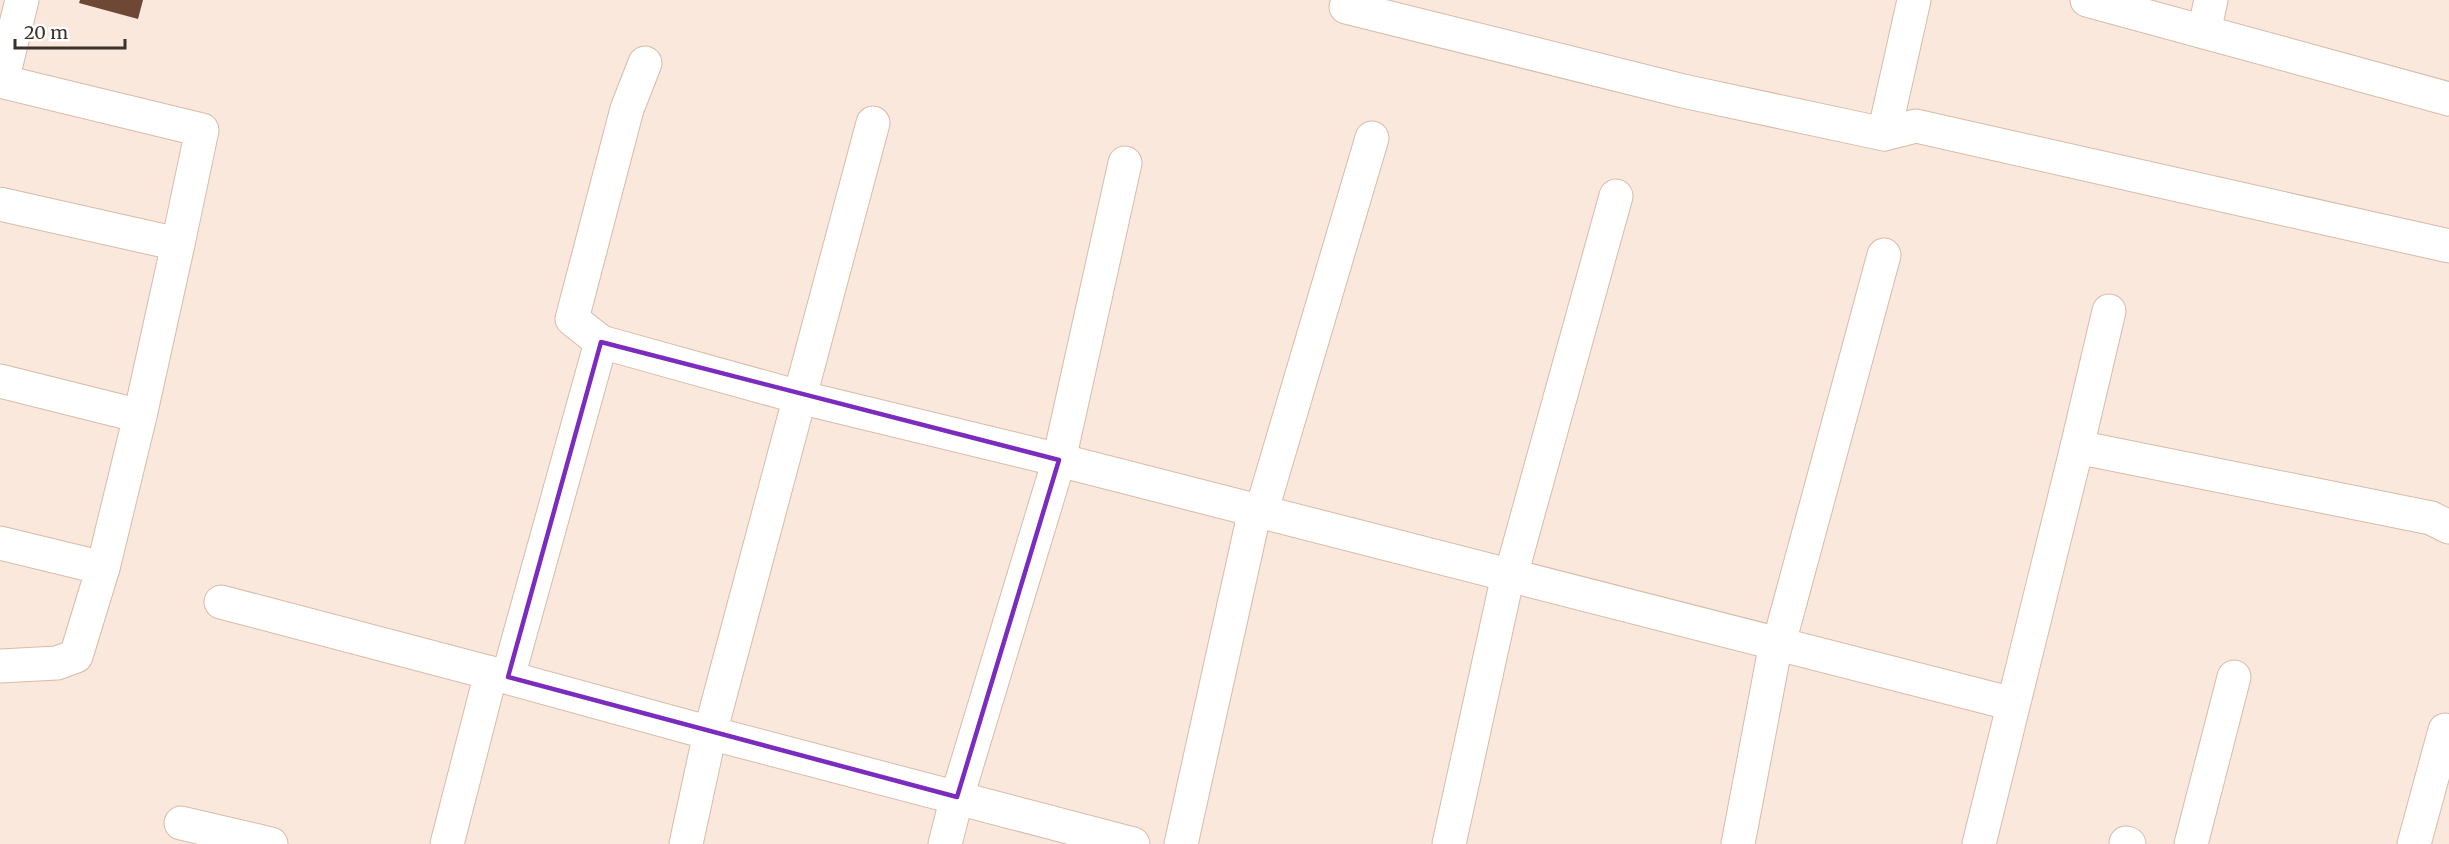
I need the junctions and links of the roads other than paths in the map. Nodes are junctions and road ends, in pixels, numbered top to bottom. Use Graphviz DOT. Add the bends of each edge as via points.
graph roads {
  1 [pos="22,0"];
  2 [pos="1914,0"];
  3 [pos="2086,0"];
  4 [pos="2211,0"];
  5 [pos="1346,7"];
  6 [pos="2204,32"];
  7 [pos="645,63"];
  8 [pos="1,81"];
  9 [pos="2449,99"];
  10 [pos="873,123"];
  11 [pos="1884,134"];
  12 [pos="1372,138"];
  13 [pos="1125,163"];
  14 [pos="1616,196"];
  15 [pos="0,204"];
  16 [pos="178,244"];
  17 [pos="2449,246"];
  18 [pos="1884,255"];
  19 [pos="2109,311"];
  20 [pos="601,342"];
  21 [pos="0,381"];
  22 [pos="799,397"];
  23 [pos="140,416"];
  24 [pos="2077,447"];
  25 [pos="1059,460"];
  26 [pos="1254,510"];
  27 [pos="2449,527"];
  28 [pos="0,543"];
  29 [pos="103,568"];
  30 [pos="1508,575"];
  31 [pos="221,602"];
  32 [pos="1776,644"];
  33 [pos="0,666"];
  34 [pos="500,675"];
  35 [pos="2234,677"];
  36 [pos="2013,704"];
  37 [pos="2445,730"];
  38 [pos="710,733"];
  39 [pos="957,797"];
  40 [pos="181,823"];
  41 [pos="271,844"];
  42 [pos="447,844"];
  43 [pos="686,844"];
  44 [pos="945,844"];
  45 [pos="1133,844"];
  46 [pos="1181,844"];
  47 [pos="1449,844"];
  48 [pos="1738,844"];
  49 [pos="1979,844"];
  50 [pos="2191,844"];
  51 [pos="2414,844"];
  1 -- 8 [label="street"];
  2 -- 11 [label="street"];
  3 -- 6 [label="street"];
  4 -- 6 [label="street"];
  5 -- 11 [label="street" via="1683,91"];
  6 -- 9 [label="street"];
  7 -- 20 [label="street" via="627,110 572,320"];
  8 -- 16 [label="street" via="202,130"];
  10 -- 22 [label="street"];
  11 -- 17 [label="street" via="1916,126"];
  12 -- 26 [label="street" via="1266,496 1258,511"];
  13 -- 25 [label="street"];
  14 -- 30 [label="street"];
  15 -- 16 [label="street"];
  16 -- 23 [label="street"];
  18 -- 32 [label="street"];
  19 -- 24 [label="street"];
  20 -- 22 [label="street"];
  20 -- 34 [label="street"];
  21 -- 23 [label="street"];
  22 -- 25 [label="street"];
  22 -- 38 [label="street"];
  23 -- 29 [label="street"];
  24 -- 27 [label="street" via="2431,518"];
  24 -- 36 [label="street"];
  25 -- 26 [label="street"];
  25 -- 39 [label="street"];
  26 -- 30 [label="street"];
  26 -- 46 [label="street"];
  28 -- 29 [label="street"];
  29 -- 33 [label="street" via="76,656 57,663"];
  30 -- 32 [label="street"];
  30 -- 47 [label="street"];
  31 -- 34 [label="street"];
  32 -- 36 [label="street"];
  32 -- 48 [label="street"];
  34 -- 38 [label="street"];
  34 -- 42 [label="street"];
  35 -- 50 [label="street"];
  36 -- 49 [label="street"];
  37 -- 51 [label="street"];
  38 -- 39 [label="street"];
  38 -- 43 [label="street"];
  39 -- 44 [label="street"];
  39 -- 45 [label="street"];
  40 -- 41 [label="street"];
}
